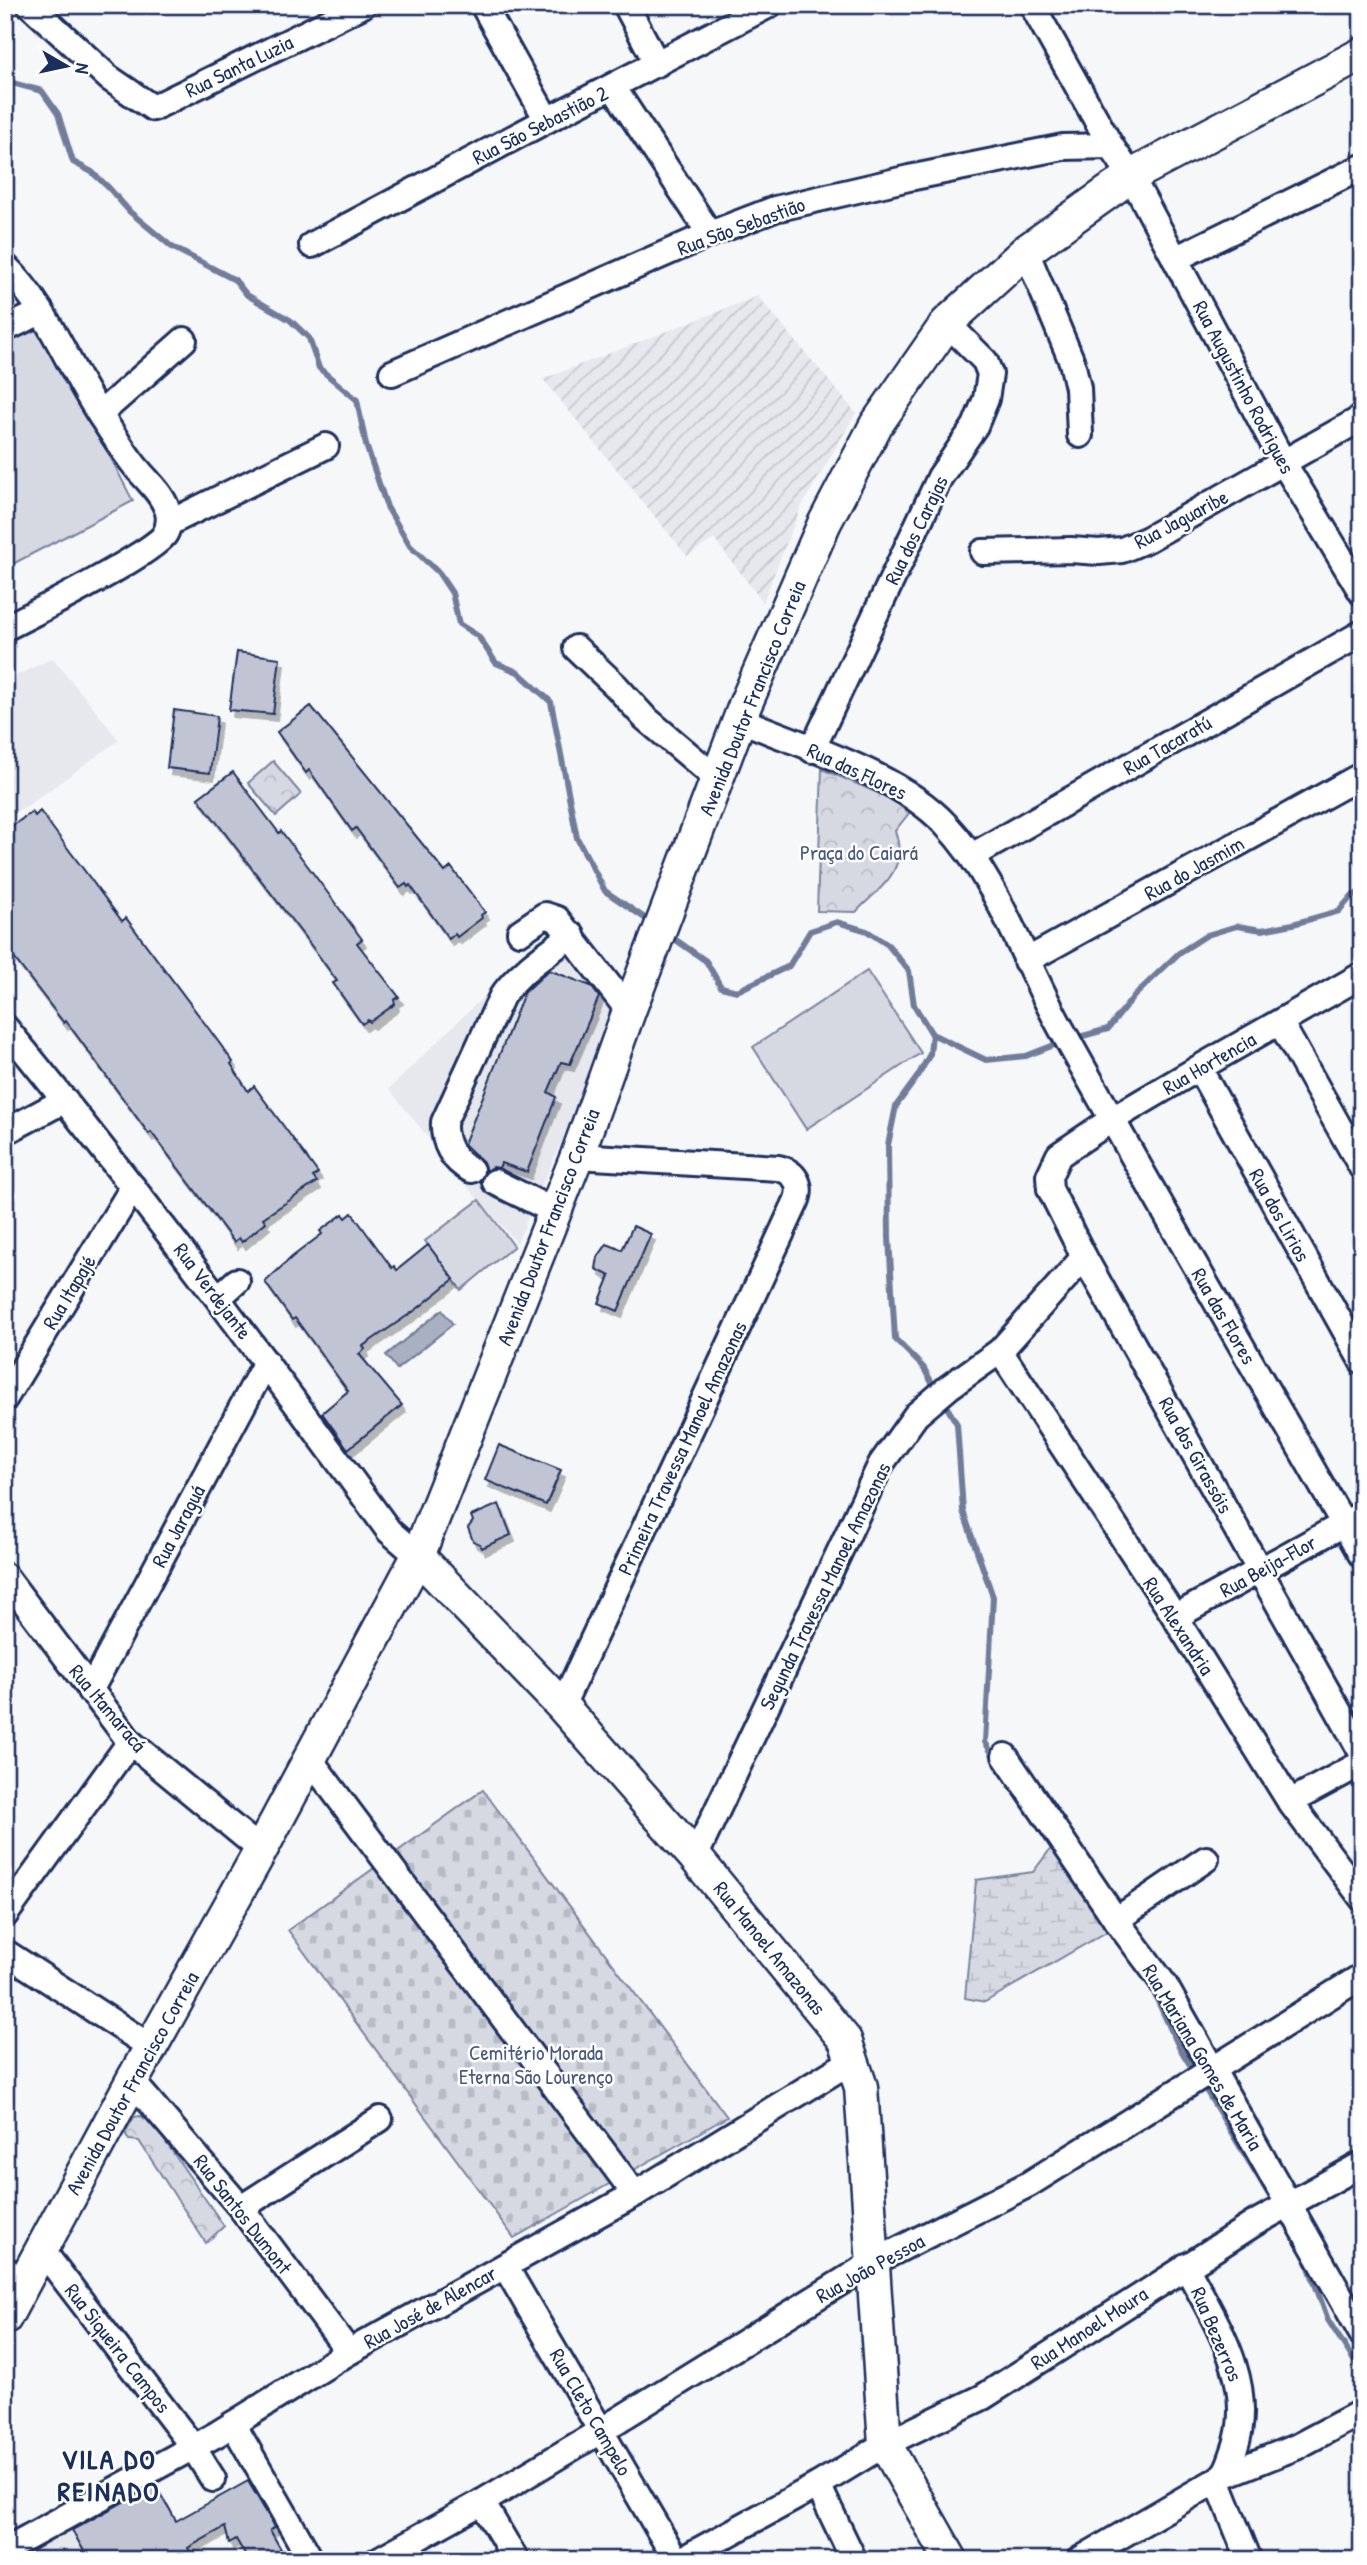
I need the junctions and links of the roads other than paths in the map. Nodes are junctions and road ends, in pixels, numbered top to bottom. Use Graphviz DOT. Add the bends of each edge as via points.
graph roads {
  1 [pos="30,5"];
  2 [pos="363,5"];
  3 [pos="483,5"];
  4 [pos="626,5"];
  5 [pos="1032,5"];
  6 [pos="761,7"];
  7 [pos="1362,54"];
  8 [pos="657,65"];
  9 [pos="613,87"];
  10 [pos="547,120"];
  11 [pos="1111,146"];
  12 [pos="1362,167"];
  13 [pos="1131,176"];
  14 [pos="710,234"];
  15 [pos="312,245"];
  16 [pos="1026,251"];
  17 [pos="1175,259"];
  18 [pos="5,266"];
  19 [pos="41,312"];
  20 [pos="947,323"];
  21 [pos="5,329"];
  22 [pos="184,340"];
  23 [pos="392,373"];
  24 [pos="100,414"];
  25 [pos="1362,418"];
  26 [pos="1080,435"];
  27 [pos="326,446"];
  28 [pos="1283,462"];
  29 [pos="169,523"];
  30 [pos="983,552"];
  31 [pos="1362,593"];
  32 [pos="5,628"];
  33 [pos="1362,633"];
  34 [pos="576,648"];
  35 [pos="739,719"];
  36 [pos="812,750"];
  37 [pos="1362,775"];
  38 [pos="717,779"];
  39 [pos="972,856"];
  40 [pos="520,932"];
  41 [pos="572,935"];
  42 [pos="1026,961"];
  43 [pos="1362,975"];
  44 [pos="629,1011"];
  45 [pos="1280,1022"];
  46 [pos="5,1027"];
  47 [pos="1199,1068"];
  48 [pos="65,1100"];
  49 [pos="1111,1120"];
  50 [pos="5,1132"];
  51 [pos="1059,1155"];
  52 [pos="577,1156"];
  53 [pos="1362,1167"];
  54 [pos="466,1168"];
  55 [pos="495,1182"];
  56 [pos="133,1187"];
  57 [pos="554,1211"];
  58 [pos="1084,1257"];
  59 [pos="237,1281"];
  60 [pos="218,1298"];
  61 [pos="1000,1351"];
  62 [pos="266,1362"];
  63 [pos="1362,1362"];
  64 [pos="5,1398"];
  65 [pos="1353,1519"];
  66 [pos="418,1556"];
  67 [pos="1362,1556"];
  68 [pos="1261,1571"];
  69 [pos="5,1576"];
  70 [pos="1175,1617"];
  71 [pos="90,1690"];
  72 [pos="562,1706"];
  73 [pos="130,1742"];
  74 [pos="1362,1753"];
  75 [pos="1005,1755"];
  76 [pos="309,1758"];
  77 [pos="1362,1763"];
  78 [pos="1290,1802"];
  79 [pos="261,1850"];
  80 [pos="695,1857"];
  81 [pos="1206,1859"];
  82 [pos="1362,1898"];
  83 [pos="5,1915"];
  84 [pos="1115,1920"];
  85 [pos="5,1952"];
  86 [pos="1362,1976"];
  87 [pos="151,2047"];
  88 [pos="853,2060"];
  89 [pos="1211,2069"];
  90 [pos="132,2081"];
  91 [pos="380,2119"];
  92 [pos="1362,2164"];
  93 [pos="635,2194"];
  94 [pos="1284,2206"];
  95 [pos="241,2208"];
  96 [pos="42,2250"];
  97 [pos="872,2263"];
  98 [pos="505,2266"];
  99 [pos="1186,2266"];
  100 [pos="15,2278"];
  101 [pos="5,2318"];
  102 [pos="1362,2334"];
  103 [pos="349,2352"];
  104 [pos="1360,2413"];
  105 [pos="233,2424"];
  106 [pos="602,2430"];
  107 [pos="885,2444"];
  108 [pos="193,2447"];
  109 [pos="1221,2477"];
  110 [pos="213,2479"];
  111 [pos="818,2485"];
  112 [pos="482,2502"];
  113 [pos="5,2550"];
  114 [pos="311,2560"];
  115 [pos="378,2560"];
  116 [pos="516,2560"];
  117 [pos="678,2560"];
  118 [pos="855,2560"];
  119 [pos="951,2560"];
  120 [pos="1079,2560"];
  121 [pos="1249,2560"];
  1 -- 2 [label="street, Rua Santa Luzia" via="109,78 153,108"];
  3 -- 10 [label="street"];
  4 -- 8 [label="street"];
  5 -- 11 [label="street, Rua Augustinho Rodrigues"];
  6 -- 8 [label="street, Rua São Sebastião 2"];
  7 -- 13 [label="main road, Avenida Doutor Francisco Correia"];
  8 -- 9 [label="street, Rua São Sebastião 2"];
  9 -- 10 [label="street, Rua São Sebastião 2"];
  9 -- 14 [label="street"];
  10 -- 15 [label="street, Rua São Sebastião 2"];
  11 -- 13 [label="street, Rua Augustinho Rodrigues"];
  11 -- 14 [label="street, Rua São Sebastião" via="1063,148 909,178 775,209"];
  12 -- 17 [label="street"];
  13 -- 16 [label="main road, Avenida Doutor Francisco Correia"];
  13 -- 17 [label="street, Rua Augustinho Rodrigues"];
  14 -- 23 [label="street, Rua São Sebastião"];
  16 -- 20 [label="main road, Avenida Doutor Francisco Correia"];
  16 -- 26 [label="street" via="1072,362"];
  17 -- 28 [label="street, Rua Augustinho Rodrigues"];
  18 -- 19 [label="street"];
  19 -- 21 [label="street"];
  19 -- 24 [label="street"];
  20 -- 35 [label="main road, Avenida Doutor Francisco Correia" via="876,425 837,499"];
  20 -- 36 [label="street, Rua dos Carajas" via="985,361 990,374 986,398 975,426 940,477"];
  22 -- 24 [label="street"];
  24 -- 29 [label="street" via="162,499"];
  25 -- 28 [label="street, Rua Jaguaribe"];
  27 -- 29 [label="street"];
  28 -- 30 [label="street, Rua Jaguaribe" via="1148,540 1122,550"];
  28 -- 31 [label="street, Rua Augustinho Rodrigues"];
  29 -- 32 [label="street" via="165,536 141,555"];
  33 -- 39 [label="street, Rua Tacaratú"];
  34 -- 38 [label="street" via="643,717"];
  35 -- 36 [label="street, Rua das Flores"];
  35 -- 38 [label="main road, Avenida Doutor Francisco Correia"];
  36 -- 39 [label="street, Rua das Flores" via="916,799"];
  37 -- 42 [label="street, Rua do Jasmim"];
  38 -- 44 [label="main road, Avenida Doutor Francisco Correia"];
  39 -- 42 [label="street, Rua das Flores"];
  40 -- 41 [label="street" via="545,915 557,919"];
  41 -- 44 [label="street"];
  41 -- 54 [label="street" via="516,978 502,996 444,1122 443,1135 450,1150"];
  42 -- 49 [label="street, Rua das Flores"];
  43 -- 45 [label="street, Rua Hortencia"];
  44 -- 52 [label="main road, Avenida Doutor Francisco Correia"];
  45 -- 47 [label="street, Rua Hortencia"];
  45 -- 53 [label="street"];
  46 -- 48 [label="street, Rua Verdejante"];
  47 -- 49 [label="street, Rua Hortencia"];
  47 -- 63 [label="street, Rua dos Lirios"];
  48 -- 50 [label="street"];
  48 -- 56 [label="street, Rua Verdejante"];
  49 -- 51 [label="street, Rua Hortencia"];
  49 -- 65 [label="street, Rua das Flores"];
  51 -- 58 [label="street, Rua dos Girassóis" via="1049,1176 1050,1189"];
  52 -- 57 [label="main road, Avenida Doutor Francisco Correia"];
  52 -- 72 [label="street, Primeira Travessa Manoel Amazonas" via="778,1168 791,1172 799,1190"];
  55 -- 57 [label="street"];
  56 -- 60 [label="street, Rua Verdejante"];
  56 -- 64 [label="street, Rua Itapajé"];
  57 -- 66 [label="main road, Avenida Doutor Francisco Correia"];
  58 -- 61 [label="street"];
  58 -- 68 [label="street, Rua dos Girassóis"];
  59 -- 60 [label="street"];
  60 -- 62 [label="street, Rua Verdejante"];
  61 -- 70 [label="street, Rua Alexandria"];
  61 -- 80 [label="street, Segunda Travessa Manoel Amazonas" via="916,1415 881,1464"];
  62 -- 66 [label="street, Rua Verdejante" via="389,1531"];
  62 -- 71 [label="street, Rua Jaraguá"];
  65 -- 67 [label="street, Rua das Flores"];
  65 -- 68 [label="street, Rua Beija-Flor"];
  66 -- 72 [label="main road, Rua Manoel Amazonas"];
  66 -- 76 [label="main road, Avenida Doutor Francisco Correia"];
  68 -- 70 [label="street, Rua Beija-Flor"];
  68 -- 74 [label="street, Rua dos Girassóis"];
  69 -- 71 [label="street, Rua Itamaracá"];
  70 -- 78 [label="street, Rua Alexandria"];
  71 -- 73 [label="street, Rua Itamaracá"];
  72 -- 80 [label="main road, Rua Manoel Amazonas"];
  73 -- 79 [label="street, Rua Itamaracá"];
  73 -- 83 [label="street"];
  75 -- 84 [label="street, Rua Mariana Gomes de Maria"];
  76 -- 79 [label="main road, Avenida Doutor Francisco Correia"];
  76 -- 93 [label="street"];
  77 -- 78 [label="street"];
  78 -- 82 [label="street, Rua Alexandria"];
  79 -- 87 [label="main road, Avenida Doutor Francisco Correia"];
  80 -- 88 [label="main road, Rua Manoel Amazonas" via="845,2040"];
  81 -- 84 [label="street"];
  84 -- 89 [label="street, Rua Mariana Gomes de Maria" via="1164,1984"];
  85 -- 87 [label="street"];
  86 -- 89 [label="street, Rua João Pessoa"];
  87 -- 90 [label="main road, Avenida Doutor Francisco Correia"];
  88 -- 93 [label="street, Rua José de Alencar"];
  88 -- 97 [label="main road, Rua Manoel Amazonas" via="860,2087"];
  89 -- 94 [label="street, Rua Mariana Gomes de Maria"];
  89 -- 97 [label="street, Rua João Pessoa" via="1029,2184"];
  90 -- 95 [label="street, Rua Santos Dumont"];
  90 -- 96 [label="main road, Avenida Doutor Francisco Correia"];
  91 -- 95 [label="street"];
  92 -- 94 [label="street, Rua Manoel Moura"];
  93 -- 98 [label="street, Rua José de Alencar"];
  94 -- 99 [label="street, Rua Manoel Moura"];
  94 -- 102 [label="street, Rua Mariana Gomes de Maria"];
  95 -- 103 [label="street, Rua Santos Dumont"];
  96 -- 100 [label="main road, Avenida Doutor Francisco Correia"];
  96 -- 108 [label="street, Rua Siqueira Campos"];
  97 -- 106 [label="street, Rua João Pessoa"];
  97 -- 107 [label="main road, Rua Manoel Amazonas"];
  98 -- 103 [label="street, Rua José de Alencar"];
  98 -- 106 [label="street, Rua Cleto Campelo"];
  99 -- 107 [label="street, Rua Manoel Moura" via="983,2397"];
  99 -- 109 [label="street, Rua Bezerros" via="1238,2375 1242,2405 1238,2440"];
  100 -- 101 [label="main road, Avenida Doutor Francisco Correia"];
  103 -- 105 [label="street, Rua José de Alencar"];
  104 -- 109 [label="street" via="1296,2447"];
  105 -- 108 [label="street, Rua José de Alencar"];
  105 -- 114 [label="street"];
  106 -- 112 [label="street, Rua João Pessoa"];
  106 -- 117 [label="street, Rua Cleto Campelo"];
  107 -- 111 [label="street, Rua Manoel Moura"];
  107 -- 119 [label="main road"];
  108 -- 110 [label="street, Rua Siqueira Campos"];
  108 -- 113 [label="street, Rua José de Alencar"];
  109 -- 120 [label="street"];
  109 -- 121 [label="street"];
  111 -- 117 [label="street, Rua Manoel Moura"];
  111 -- 118 [label="street"];
  112 -- 115 [label="street, Rua João Pessoa"];
  112 -- 116 [label="street"];
}
